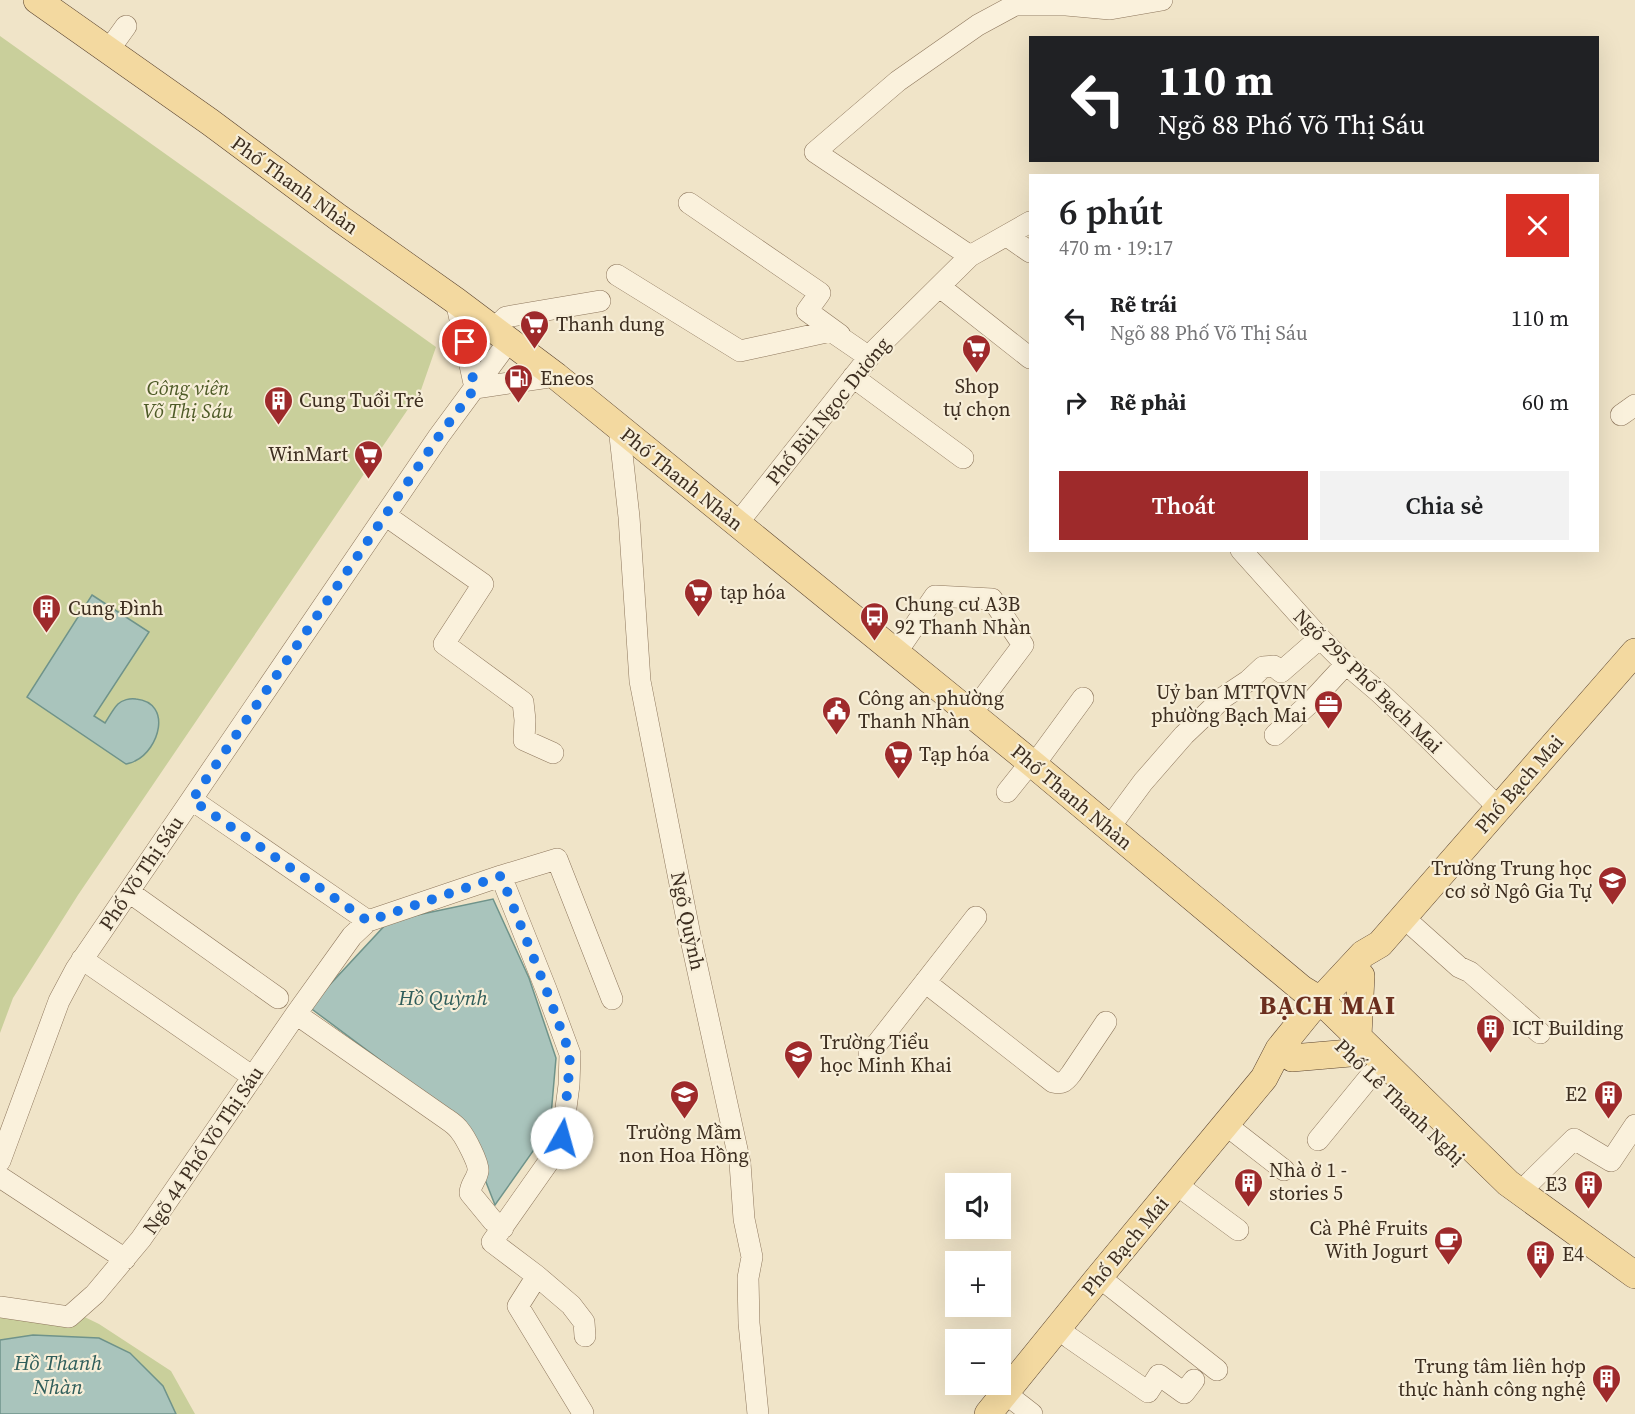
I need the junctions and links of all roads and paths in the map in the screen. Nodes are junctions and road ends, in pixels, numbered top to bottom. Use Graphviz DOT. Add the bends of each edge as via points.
graph roads {
  1 [pos="37,0"];
  2 [pos="1162,0"];
  3 [pos="126,26"];
  4 [pos="108,51"];
  5 [pos="689,203"];
  6 [pos="1029,223"];
  7 [pos="1007,236"];
  8 [pos="1029,251"];
  9 [pos="969,256"];
  10 [pos="617,275"];
  11 [pos="940,287"];
  12 [pos="456,301"];
  13 [pos="600,301"];
  14 [pos="502,335"];
  15 [pos="869,357"];
  16 [pos="1029,357"];
  17 [pos="555,376"];
  18 [pos="853,377"];
  19 [pos="475,388"];
  20 [pos="619,427"];
  21 [pos="963,458"];
  22 [pos="385,515"];
  23 [pos="737,524"];
  24 [pos="1243,552"];
  25 [pos="1320,638"];
  26 [pos="1635,652"];
  27 [pos="896,653"];
  28 [pos="1346,664"];
  29 [pos="1083,698"];
  30 [pos="971,714"];
  31 [pos="1275,735"];
  32 [pos="553,753"];
  33 [pos="1033,764"];
  34 [pos="1007,792"];
  35 [pos="192,800"];
  36 [pos="1499,807"];
  37 [pos="1109,828"];
  38 [pos="501,876"];
  39 [pos="129,892"];
  40 [pos="976,917"];
  41 [pos="1402,917"];
  42 [pos="368,921"];
  43 [pos="1380,944"];
  44 [pos="82,959"];
  45 [pos="1361,976"];
  46 [pos="926,982"];
  47 [pos="278,998"];
  48 [pos="612,999"];
  49 [pos="1317,1007"];
  50 [pos="297,1014"];
  51 [pos="1106,1022"];
  52 [pos="1540,1034"];
  53 [pos="1354,1045"];
  54 [pos="869,1054"];
  55 [pos="1292,1058"];
  56 [pos="1372,1074"];
  57 [pos="253,1077"];
  58 [pos="1264,1078"];
  59 [pos="1226,1125"];
  60 [pos="1635,1125"];
  61 [pos="1318,1140"];
  62 [pos="0,1161"];
  63 [pos="1284,1170"];
  64 [pos="0,1177"];
  65 [pos="1177,1185"];
  66 [pos="1520,1192"];
  67 [pos="1238,1230"];
  68 [pos="493,1239"];
  69 [pos="125,1259"];
  70 [pos="1635,1275"];
  71 [pos="537,1276"];
  72 [pos="1099,1277"];
  73 [pos="1635,1295"];
  74 [pos="0,1307"];
  75 [pos="1058,1328"];
  76 [pos="585,1336"];
  77 [pos="1217,1370"];
  78 [pos="1194,1380"];
  79 [pos="1011,1386"];
  80 [pos="1003,1395"];
  81 [pos="1008,1395"];
  82 [pos="582,1414"];
  83 [pos="758,1414"];
  84 [pos="988,1414"];
  85 [pos="1032,1414"];
  1 -- 4 [label="main road, Phố Thanh Nhàn"];
  2 -- 9 [label="street" via="1110,9 1015,5 978,25 898,81 815,152"];
  3 -- 4 [label="street"];
  4 -- 12 [label="main road, Phố Thanh Nhàn"];
  5 -- 15 [label="street" via="820,293 807,311"];
  6 -- 7 [label="street, Phố Bùi Ngọc Dương"];
  7 -- 8 [label="street"];
  7 -- 9 [label="street, Phố Bùi Ngọc Dương"];
  9 -- 11 [label="street, Phố Bùi Ngọc Dương"];
  10 -- 15 [label="street" via="740,351 831,331"];
  11 -- 15 [label="street, Phố Bùi Ngọc Dương"];
  11 -- 16 [label="street"];
  12 -- 14 [label="main road, Phố Thanh Nhàn"];
  12 -- 19 [label="street"];
  13 -- 14 [label="street" via="506,317"];
  14 -- 17 [label="main road, Phố Thanh Nhàn"];
  14 -- 19 [label="street, Phố Võ Thị Sáu"];
  15 -- 18 [label="street, Phố Bùi Ngọc Dương"];
  17 -- 19 [label="street"];
  17 -- 20 [label="main road, Phố Thanh Nhàn"];
  18 -- 21 [label="street"];
  18 -- 23 [label="street, Phố Bùi Ngọc Dương"];
  19 -- 22 [label="street, Phố Võ Thị Sáu"];
  20 -- 23 [label="main road, Phố Thanh Nhàn"];
  20 -- 83 [label="street, Ngõ Quỳnh" via="640,681 740,1163 744,1219 752,1257 748,1278 749,1323"];
  22 -- 32 [label="street" via="483,584 444,644 523,702 524,740"];
  22 -- 35 [label="street, Phố Võ Thị Sáu"];
  23 -- 27 [label="main road, Phố Thanh Nhàn"];
  24 -- 25 [label="street, Ngõ 295 Phố Bạch Mai"];
  25 -- 28 [label="street, Ngõ 295 Phố Bạch Mai"];
  25 -- 37 [label="street" via="1281,672 1274,666 1263,668 1224,697 1177,743"];
  26 -- 36 [label="main road, Phố Bạch Mai"];
  27 -- 30 [label="main road, Phố Thanh Nhàn"];
  27 -- 30 [label="street" via="935,596 992,599 1023,645"];
  28 -- 31 [label="street"];
  28 -- 36 [label="street, Ngõ 295 Phố Bạch Mai"];
  29 -- 33 [label="street"];
  30 -- 33 [label="main road, Phố Thanh Nhàn"];
  33 -- 34 [label="street"];
  33 -- 37 [label="main road, Phố Thanh Nhàn"];
  35 -- 39 [label="street, Phố Võ Thị Sáu"];
  35 -- 42 [label="street"];
  36 -- 41 [label="main road, Phố Bạch Mai"];
  37 -- 49 [label="main road, Phố Thanh Nhàn"];
  38 -- 42 [label="street"];
  38 -- 48 [label="street" via="557,859"];
  38 -- 68 [label="street" via="570,1054 562,1138"];
  39 -- 44 [label="street, Phố Võ Thị Sáu"];
  39 -- 47 [label="street"];
  40 -- 46 [label="street"];
  41 -- 43 [label="main road, Phố Bạch Mai"];
  41 -- 52 [label="street"];
  42 -- 50 [label="street, Ngõ 44 Phố Võ Thị Sáu" via="352,936"];
  43 -- 45 [label="main road, Phố Bạch Mai" via="1374,962"];
  43 -- 49 [label="main road, Phố Bạch Mai" via="1363,954"];
  44 -- 57 [label="street"];
  44 -- 62 [label="street, Phố Võ Thị Sáu" via="59,1001"];
  45 -- 49 [label="main road, Phố Bạch Mai"];
  45 -- 53 [label="main road"];
  46 -- 51 [label="street" via="1060,1084"];
  46 -- 54 [label="street"];
  49 -- 53 [label="main road, Phố Lê Thanh Nghị"];
  49 -- 55 [label="main road, Phố Bạch Mai"];
  49 -- 58 [label="main road, Phố Bạch Mai" via="1279,1049"];
  50 -- 57 [label="street, Ngõ 44 Phố Võ Thị Sáu"];
  50 -- 68 [label="street" via="459,1129 478,1167 470,1193 494,1221"];
  53 -- 55 [label="main road"];
  53 -- 56 [label="main road, Phố Lê Thanh Nghị"];
  53 -- 66 [label="main road, Phố Lê Thanh Nghị"];
  55 -- 58 [label="main road, Phố Bạch Mai"];
  56 -- 61 [label="street"];
  56 -- 73 [label="main road, Phố Lê Thanh Nghị" via="1498,1197"];
  57 -- 69 [label="street, Ngõ 44 Phố Võ Thị Sáu"];
  58 -- 59 [label="main road, Phố Bạch Mai"];
  59 -- 63 [label="street"];
  59 -- 65 [label="main road, Phố Bạch Mai"];
  60 -- 66 [label="street" via="1611,1161 1574,1139"];
  64 -- 69 [label="street"];
  65 -- 67 [label="street"];
  65 -- 72 [label="main road, Phố Bạch Mai"];
  66 -- 70 [label="main road, Phố Lê Thanh Nghị"];
  68 -- 71 [label="street"];
  69 -- 74 [label="street, Ngõ 44 Phố Võ Thị Sáu" via="69,1317"];
  71 -- 76 [label="street" via="584,1322"];
  71 -- 82 [label="street" via="518,1306"];
  72 -- 75 [label="main road, Phố Bạch Mai"];
  72 -- 77 [label="street"];
  75 -- 78 [label="street" via="1148,1392 1159,1375 1184,1393"];
  75 -- 79 [label="main road, Phố Bạch Mai"];
  80 -- 84 [label="main road, Phố Bạch Mai"];
  81 -- 85 [label="street"];
}
